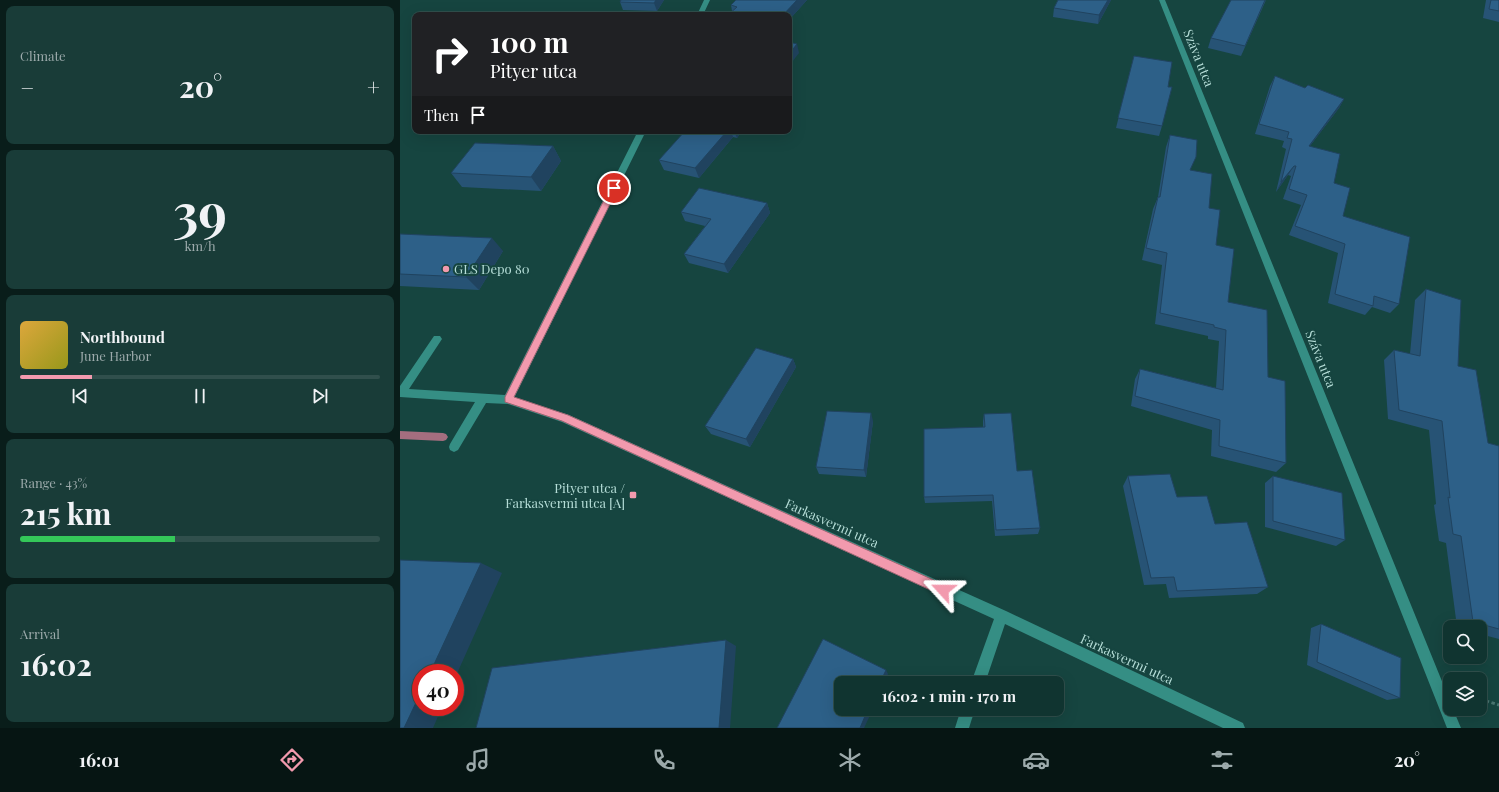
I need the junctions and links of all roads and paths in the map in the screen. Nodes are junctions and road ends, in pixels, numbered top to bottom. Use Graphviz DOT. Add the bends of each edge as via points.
graph roads {
  1 [pos="707,0"];
  2 [pos="1162,0"];
  3 [pos="701,12"];
  4 [pos="641,134"];
  5 [pos="437,339"];
  6 [pos="401,393"];
  7 [pos="483,399"];
  8 [pos="508,400"];
  9 [pos="454,447"];
  10 [pos="1001,616"];
  11 [pos="980,676"];
  12 [pos="1487,701"];
  13 [pos="1499,705"];
  14 [pos="966,716"];
  15 [pos="962,728"];
  16 [pos="1238,728"];
  17 [pos="1454,728"];
  1 -- 3 [label="street"];
  2 -- 17 [label="street, Száva utca"];
  4 -- 8 [label="street"];
  5 -- 6 [label="street"];
  6 -- 7 [label="street, Farkasvermi utca"];
  7 -- 8 [label="street, Farkasvermi utca"];
  7 -- 9 [label="street"];
  8 -- 10 [label="street, Farkasvermi utca" via="564,418"];
  10 -- 11 [label="street"];
  10 -- 16 [label="street, Farkasvermi utca"];
  12 -- 13 [label="path"];
  14 -- 15 [label="street"];
}
